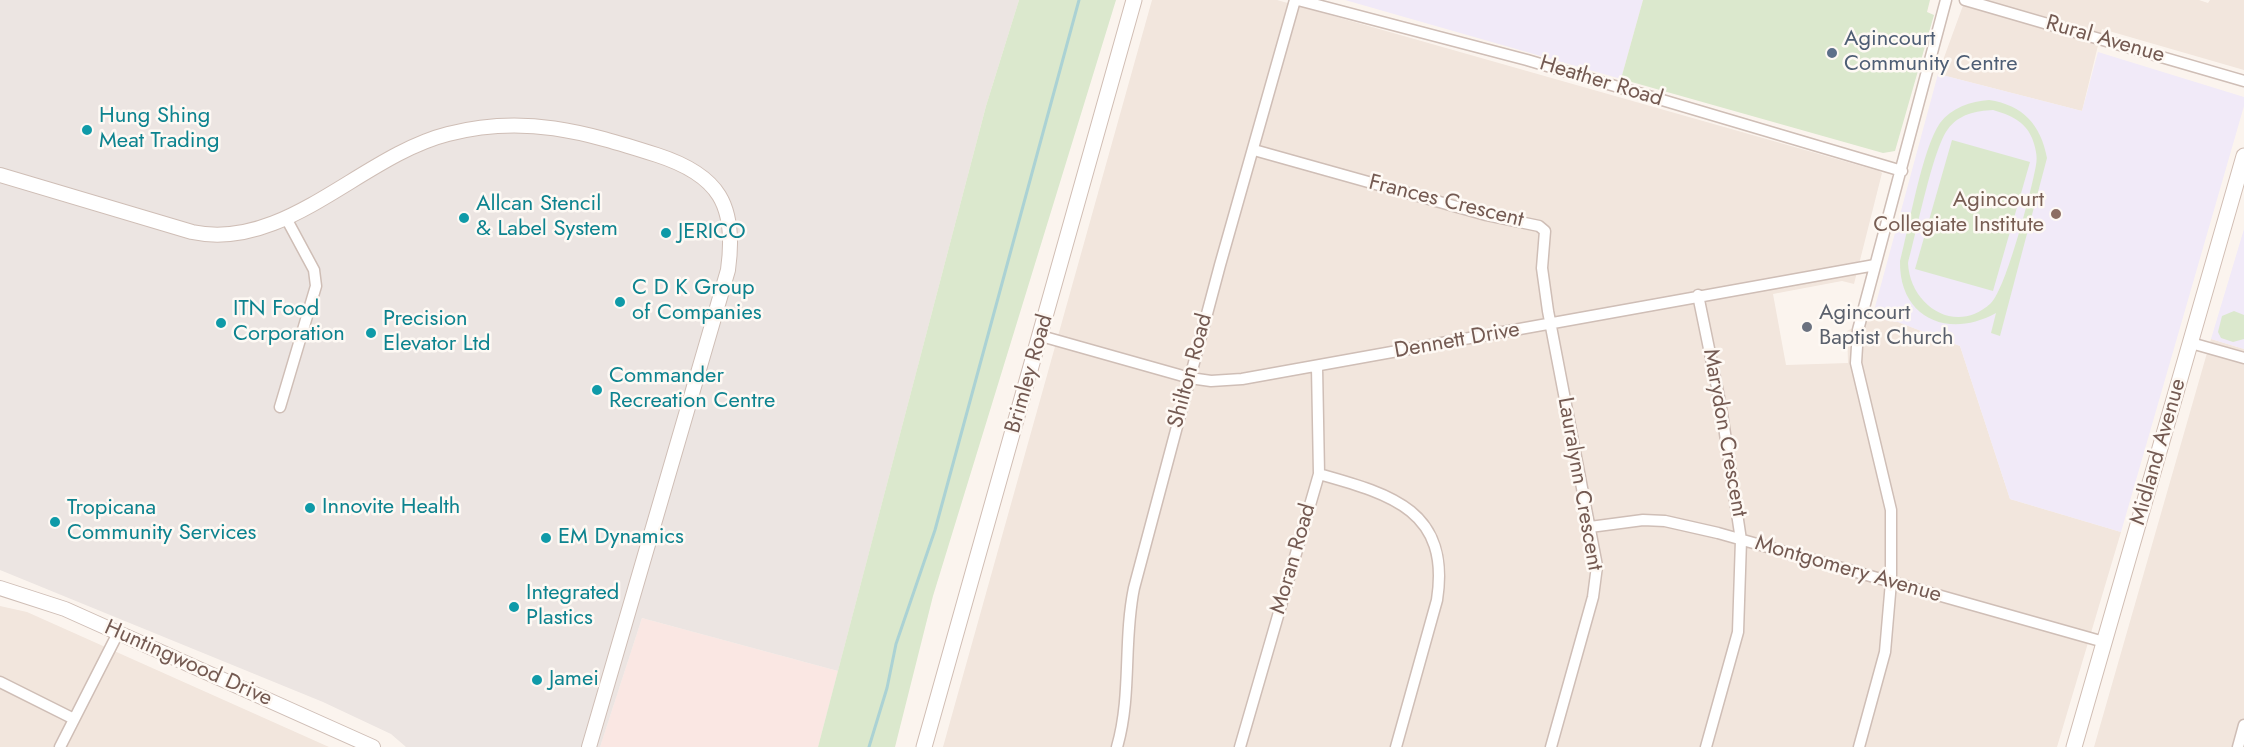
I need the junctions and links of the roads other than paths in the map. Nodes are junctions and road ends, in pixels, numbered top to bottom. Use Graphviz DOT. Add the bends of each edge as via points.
graph roads {
  1 [pos="1134,0"];
  2 [pos="1297,0"];
  3 [pos="1946,0"];
  4 [pos="1965,0"];
  5 [pos="2244,81"];
  6 [pos="1254,150"];
  7 [pos="2244,156"];
  8 [pos="1902,171"];
  9 [pos="0,174"];
  10 [pos="286,218"];
  11 [pos="1875,265"];
  12 [pos="1698,295"];
  13 [pos="1551,324"];
  14 [pos="1041,336"];
  15 [pos="2191,343"];
  16 [pos="2244,358"];
  17 [pos="1317,367"];
  18 [pos="1190,378"];
  19 [pos="280,406"];
  20 [pos="1319,474"];
  21 [pos="1590,527"];
  22 [pos="1741,540"];
  23 [pos="1891,582"];
  24 [pos="0,588"];
  25 [pos="118,633"];
  26 [pos="2104,642"];
  27 [pos="0,682"];
  28 [pos="74,719"];
  29 [pos="2244,725"];
  30 [pos="60,747"];
  31 [pos="373,747"];
  32 [pos="590,747"];
  33 [pos="924,747"];
  34 [pos="1117,747"];
  35 [pos="1240,747"];
  36 [pos="1396,747"];
  37 [pos="1551,747"];
  38 [pos="1706,747"];
  39 [pos="1859,747"];
  40 [pos="2074,747"];
  41 [pos="2238,747"];
  1 -- 14 [label="main road, Brimley Road"];
  2 -- 6 [label="street, Shilton Road"];
  2 -- 8 [label="street, Heather Road" via="1527,60"];
  3 -- 8 [label="street"];
  4 -- 5 [label="street, Rural Avenue"];
  6 -- 13 [label="street, Frances Crescent" via="1486,215 1539,226 1546,236 1542,268"];
  6 -- 18 [label="street, Shilton Road"];
  7 -- 15 [label="main road, Midland Avenue"];
  8 -- 11 [label="street"];
  9 -- 10 [label="street" via="204,234 253,231"];
  10 -- 19 [label="street" via="314,270 316,286"];
  10 -- 32 [label="street" via="393,155 446,134 498,125 546,125 673,160 700,174 721,197 728,212 732,240 728,270"];
  11 -- 12 [label="street, Dennett Drive"];
  11 -- 23 [label="street" via="1858,330 1856,363 1891,510"];
  12 -- 13 [label="street, Dennett Drive"];
  12 -- 22 [label="street, Marydon Crescent" via="1721,407"];
  13 -- 17 [label="street, Dennett Drive"];
  13 -- 21 [label="street, Lauralynn Crescent"];
  14 -- 18 [label="street, Dennett Drive"];
  14 -- 33 [label="main road, Brimley Road"];
  15 -- 16 [label="street"];
  15 -- 26 [label="main road, Midland Avenue"];
  17 -- 18 [label="street, Dennett Drive" via="1242,379"];
  17 -- 20 [label="street, Moran Road"];
  18 -- 34 [label="street, Shilton Road" via="1128,616 1126,703"];
  20 -- 35 [label="street, Moran Road"];
  20 -- 36 [label="street" via="1375,489 1395,499 1419,519 1437,553 1437,600"];
  21 -- 22 [label="street, Montgomery Avenue" via="1665,521"];
  21 -- 37 [label="street, Lauralynn Crescent" via="1597,566 1593,597"];
  22 -- 23 [label="street, Montgomery Avenue"];
  22 -- 38 [label="street, Marydon Crescent" via="1738,632"];
  23 -- 26 [label="street, Montgomery Avenue"];
  23 -- 39 [label="street" via="1885,652"];
  24 -- 25 [label="street, Huntingwood Drive" via="65,609"];
  25 -- 28 [label="street"];
  25 -- 31 [label="street, Huntingwood Drive"];
  26 -- 40 [label="main road, Midland Avenue"];
  27 -- 28 [label="street"];
  28 -- 30 [label="street"];
  29 -- 41 [label="street"];
}
